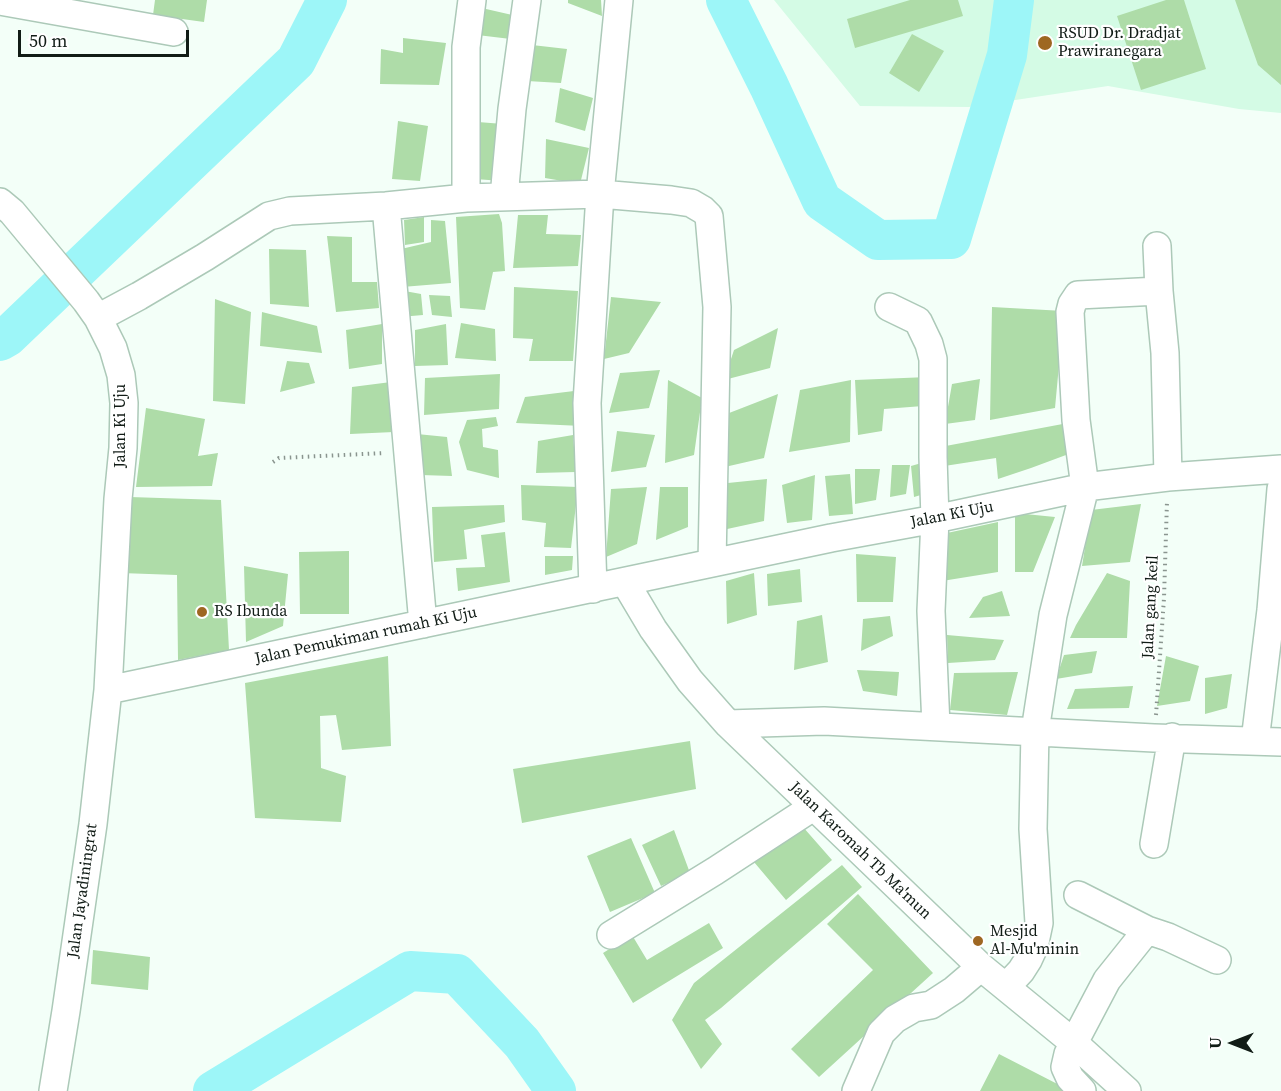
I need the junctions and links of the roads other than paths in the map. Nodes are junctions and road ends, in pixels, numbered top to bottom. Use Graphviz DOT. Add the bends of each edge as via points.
graph roads {
  1 [pos="472,0"];
  2 [pos="527,0"];
  3 [pos="619,0"];
  4 [pos="0,1"];
  5 [pos="174,32"];
  6 [pos="600,194"];
  7 [pos="504,197"];
  8 [pos="466,198"];
  9 [pos="386,206"];
  10 [pos="6,207"];
  11 [pos="1157,246"];
  12 [pos="1159,291"];
  13 [pos="889,307"];
  14 [pos="92,309"];
  15 [pos="1281,470"];
  16 [pos="1168,477"];
  17 [pos="1085,487"];
  18 [pos="1281,489"];
  19 [pos="935,519"];
  20 [pos="712,563"];
  21 [pos="625,582"];
  22 [pos="593,589"];
  23 [pos="423,624"];
  24 [pos="108,690"];
  25 [pos="728,724"];
  26 [pos="936,726"];
  27 [pos="1035,731"];
  28 [pos="1163,737"];
  29 [pos="1268,742"];
  30 [pos="813,807"];
  31 [pos="1154,844"];
  32 [pos="1078,896"];
  33 [pos="1147,930"];
  34 [pos="610,935"];
  35 [pos="1217,960"];
  36 [pos="981,966"];
  37 [pos="1006,987"];
  38 [pos="1074,1043"];
  39 [pos="53,1091"];
  40 [pos="856,1091"];
  41 [pos="1082,1091"];
  42 [pos="1126,1091"];
  1 -- 8 [label="street" via="466,47"];
  2 -- 7 [label="street"];
  3 -- 6 [label="street"];
  4 -- 5 [label="street"];
  6 -- 7 [label="street"];
  6 -- 20 [label="street" via="691,203 709,216 717,307"];
  6 -- 22 [label="street" via="587,403"];
  7 -- 8 [label="street"];
  8 -- 9 [label="street"];
  9 -- 14 [label="street" via="290,211 269,216 139,296"];
  9 -- 23 [label="street"];
  10 -- 14 [label="street, Jalan Ki Uju"];
  11 -- 12 [label="street"];
  12 -- 16 [label="street"];
  12 -- 17 [label="street" via="1078,295 1072,304 1076,420"];
  13 -- 19 [label="street" via="918,321 933,359"];
  14 -- 24 [label="street, Jalan Ki Uju" via="113,348 124,403"];
  15 -- 16 [label="street, Jalan Ki Uju"];
  16 -- 17 [label="street, Jalan Ki Uju"];
  17 -- 19 [label="street, Jalan Ki Uju"];
  17 -- 27 [label="street" via="1053,615"];
  18 -- 29 [label="street" via="1270,610"];
  19 -- 20 [label="street, Jalan Ki Uju"];
  19 -- 26 [label="street" via="932,611"];
  20 -- 21 [label="street, Jalan Ki Uju"];
  21 -- 22 [label="street, Jalan Pemukiman rumah Ki Uju"];
  21 -- 25 [label="street, Jalan Karomah Tb Ma'mun" via="690,681"];
  22 -- 23 [label="street, Jalan Pemukiman rumah Ki Uju"];
  23 -- 24 [label="street, Jalan Pemukiman rumah Ki Uju"];
  24 -- 39 [label="street, Jalan Jayadiningrat" via="93,824"];
  25 -- 26 [label="street" via="824,721"];
  25 -- 30 [label="street, Jalan Karomah Tb Ma'mun"];
  26 -- 27 [label="street"];
  27 -- 28 [label="street"];
  27 -- 37 [label="street" via="1033,829 1038,923 1028,960"];
  28 -- 29 [label="street"];
  28 -- 31 [label="street"];
  30 -- 34 [label="street"];
  30 -- 36 [label="street, Jalan Karomah Tb Ma'mun"];
  32 -- 33 [label="street"];
  33 -- 35 [label="street"];
  33 -- 38 [label="street" via="1107,980"];
  36 -- 37 [label="street, Jalan Karomah Tb Ma'mun"];
  36 -- 40 [label="street" via="932,1005 914,1008 880,1033"];
  37 -- 38 [label="street, Jalan Karomah Tb Ma'mun"];
  38 -- 41 [label="street" via="1065,1067"];
  38 -- 42 [label="street, Jalan Karomah Tb Ma'mun"];
}
